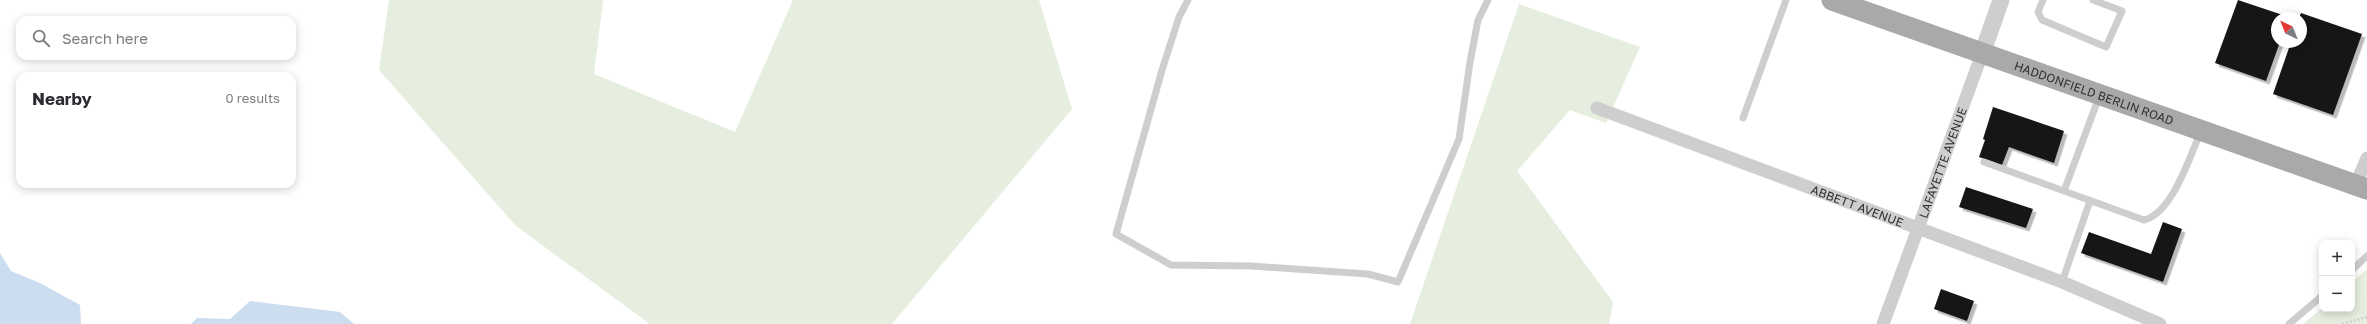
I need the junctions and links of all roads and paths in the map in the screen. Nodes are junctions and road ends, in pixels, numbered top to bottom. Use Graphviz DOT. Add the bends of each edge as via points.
graph roads {
  1 [pos="1188,0"];
  2 [pos="1488,0"];
  3 [pos="1786,0"];
  4 [pos="1832,0"];
  5 [pos="2001,0"];
  6 [pos="2042,0"];
  7 [pos="2093,0"];
  8 [pos="1982,54"];
  9 [pos="2100,95"];
  10 [pos="1598,108"];
  11 [pos="1743,118"];
  12 [pos="2202,130"];
  13 [pos="2367,158"];
  14 [pos="1984,162"];
  15 [pos="2362,186"];
  16 [pos="2064,191"];
  17 [pos="2090,201"];
  18 [pos="1918,228"];
  19 [pos="2367,256"];
  20 [pos="2355,267"];
  21 [pos="2062,282"];
  22 [pos="2319,299"];
  23 [pos="2367,318"];
  24 [pos="1883,324"];
  25 [pos="2160,324"];
  26 [pos="2289,324"];
  27 [pos="2342,324"];
  1 -- 2 [label="lane" via="1179,17 1162,70 1116,234 1171,265 1251,266 1368,274 1398,282 1460,140 1478,20"];
  3 -- 11 [label="lane"];
  4 -- 8 [label="main road, HADDONFIELD BERLIN ROAD"];
  5 -- 8 [label="street, LAFAYETTE AVENUE"];
  6 -- 7 [label="lane" via="2038,12 2042,20 2106,47 2122,10"];
  8 -- 9 [label="main road, HADDONFIELD BERLIN ROAD"];
  8 -- 18 [label="street, LAFAYETTE AVENUE"];
  9 -- 12 [label="main road, HADDONFIELD BERLIN ROAD"];
  9 -- 16 [label="lane"];
  10 -- 18 [label="street, ABBETT AVENUE"];
  12 -- 15 [label="main road, HADDONFIELD BERLIN ROAD"];
  12 -- 17 [label="lane" via="2167,203 2152,218 2144,220"];
  13 -- 15 [label="street"];
  14 -- 16 [label="lane"];
  16 -- 17 [label="lane"];
  17 -- 21 [label="lane"];
  18 -- 21 [label="street, ABBETT AVENUE"];
  18 -- 24 [label="street, LAFAYETTE AVENUE"];
  19 -- 20 [label="lane"];
  21 -- 25 [label="street, ABBETT AVENUE"];
  22 -- 26 [label="lane"];
  23 -- 27 [label="path"];
}
